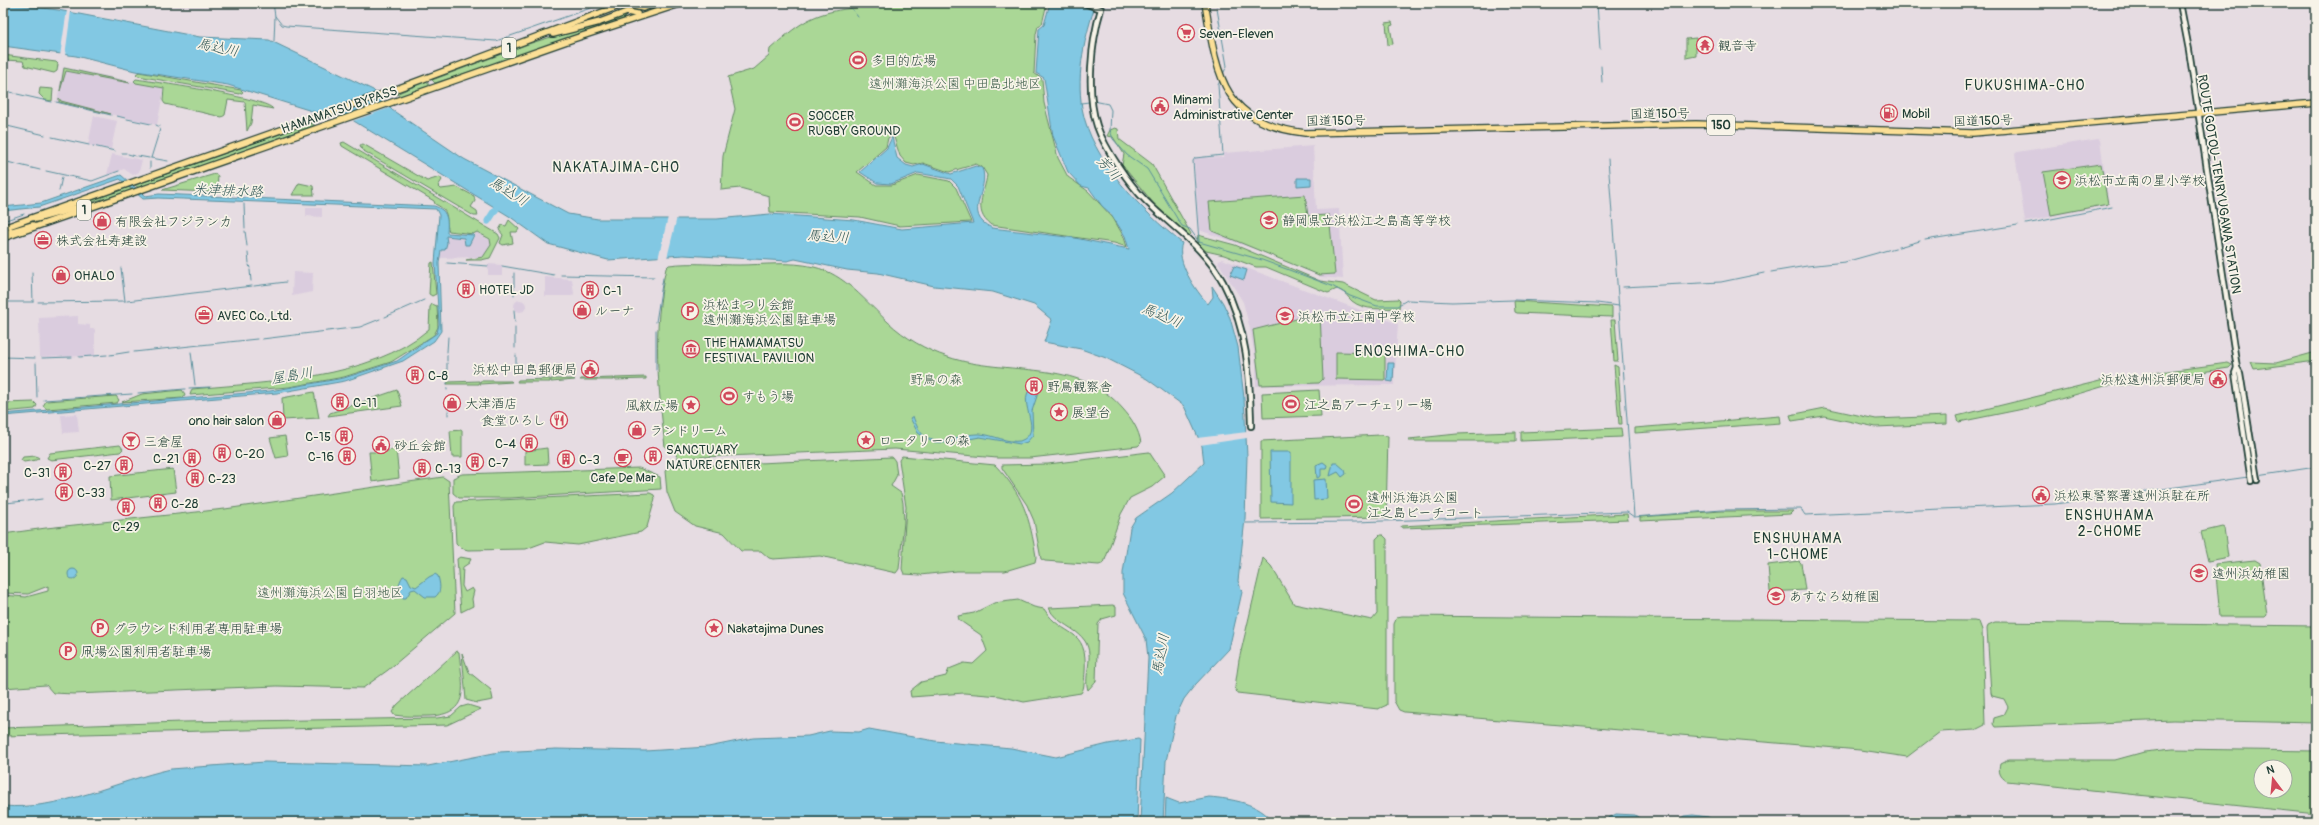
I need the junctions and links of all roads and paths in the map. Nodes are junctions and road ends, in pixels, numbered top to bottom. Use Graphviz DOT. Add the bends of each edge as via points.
graph roads {
  1 [pos="658,3"];
  2 [pos="683,3"];
  3 [pos="1084,3"];
  4 [pos="1205,3"];
  5 [pos="2180,3"];
  6 [pos="628,4"];
  7 [pos="637,14"];
  8 [pos="529,40"];
  9 [pos="2316,103"];
  10 [pos="2198,114"];
  11 [pos="106,202"];
  12 [pos="3,228"];
  13 [pos="3,234"];
  14 [pos="3,238"];
  15 [pos="2237,368"];
  16 [pos="1251,426"];
  17 [pos="2257,480"];
  18 [pos="2251,481"];
  1 -- 6 [label="highway" via="644,8"];
  2 -- 11 [label="highway, HAMAMATSU BYPASS / 1"];
  3 -- 16 [label="main road" via="1101,9 1091,58 1092,95 1097,127 1142,197 1194,242 1222,281 1235,310 1248,357"];
  4 -- 10 [label="highway, 国道150号 / 150" via="1216,64 1223,82 1234,98 1255,118 1282,130 1305,133 1696,124 1973,133"];
  5 -- 10 [label="main road, ROUTE GOTOU-TENRYUGAWA STATION"];
  6 -- 8 [label="highway, HAMAMATSU BYPASS / 1"];
  7 -- 8 [label="highway" via="627,12 600,22"];
  8 -- 12 [label="highway, HAMAMATSU BYPASS / 1"];
  9 -- 10 [label="highway, 国道150号 / 150"];
  10 -- 15 [label="main road, ROUTE GOTOU-TENRYUGAWA STATION"];
  11 -- 13 [label="highway" via="92,204"];
  11 -- 14 [label="highway, HAMAMATSU BYPASS / 1"];
  15 -- 17 [label="main road, ROUTE GOTOU-TENRYUGAWA STATION" via="2240,373"];
  15 -- 18 [label="main road, ROUTE GOTOU-TENRYUGAWA STATION" via="2235,374"];
}
